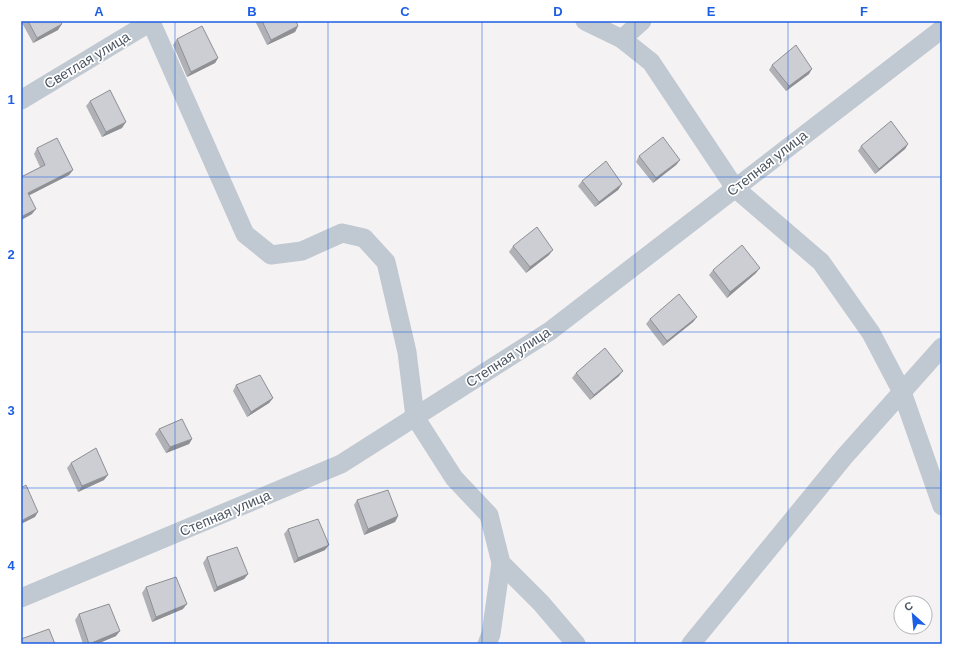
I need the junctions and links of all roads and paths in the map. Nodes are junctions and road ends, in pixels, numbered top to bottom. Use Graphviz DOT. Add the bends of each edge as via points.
graph roads {
  1 [pos="152,21"];
  2 [pos="585,21"];
  3 [pos="642,21"];
  4 [pos="942,29"];
  5 [pos="622,39"];
  6 [pos="21,100"];
  7 [pos="735,188"];
  8 [pos="942,347"];
  9 [pos="902,392"];
  10 [pos="415,417"];
  11 [pos="942,506"];
  12 [pos="501,563"];
  13 [pos="21,598"];
  14 [pos="568,642"];
  15 [pos="487,644"];
  16 [pos="691,644"];
  1 -- 6 [label="street, Светлая улица"];
  1 -- 10 [label="street" via="245,234 271,255 302,251 342,233 364,238 386,262 407,352"];
  2 -- 5 [label="street"];
  3 -- 5 [label="street"];
  4 -- 7 [label="street, Степная улица"];
  5 -- 7 [label="street" via="651,62"];
  7 -- 9 [label="street" via="822,262 871,332"];
  7 -- 10 [label="street, Степная улица" via="550,331"];
  8 -- 9 [label="street"];
  9 -- 11 [label="street"];
  9 -- 16 [label="street" via="844,458"];
  10 -- 12 [label="street" via="454,478 489,515"];
  10 -- 13 [label="street, Степная улица" via="341,464"];
  12 -- 14 [label="street" via="541,603"];
  12 -- 15 [label="street" via="491,634"];
}
